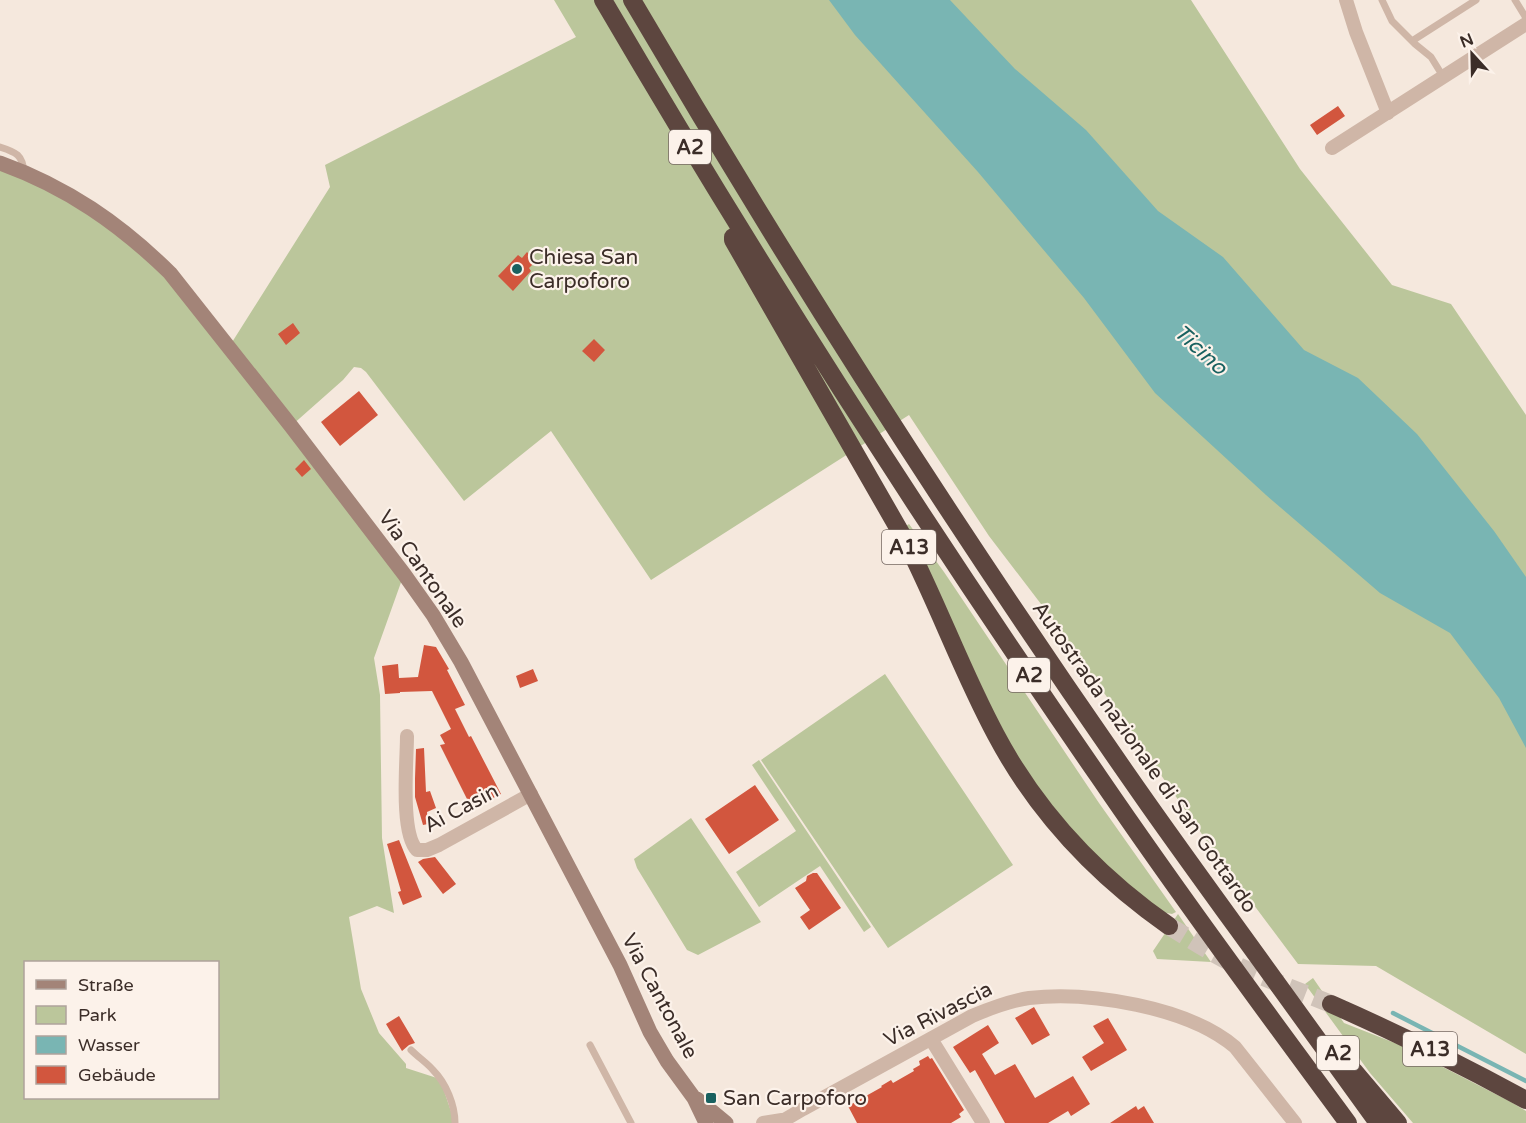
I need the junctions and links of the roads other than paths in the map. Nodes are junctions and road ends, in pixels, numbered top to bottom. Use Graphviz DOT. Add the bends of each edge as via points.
graph roads {
  1 [pos="603,0"];
  2 [pos="632,0"];
  3 [pos="1346,0"];
  4 [pos="1382,0"];
  5 [pos="1476,0"];
  6 [pos="1515,0"];
  7 [pos="1526,18"];
  8 [pos="1526,24"];
  9 [pos="1412,40"];
  10 [pos="1444,78"];
  11 [pos="1388,113"];
  12 [pos="0,147"];
  13 [pos="1332,148"];
  14 [pos="0,164"];
  15 [pos="24,172"];
  16 [pos="731,214"];
  17 [pos="407,736"];
  18 [pos="531,794"];
  19 [pos="1169,926"];
  20 [pos="1278,984"];
  21 [pos="1331,1004"];
  22 [pos="931,1039"];
  23 [pos="590,1045"];
  24 [pos="411,1050"];
  25 [pos="694,1098"];
  26 [pos="1526,1100"];
  27 [pos="781,1122"];
  28 [pos="455,1123"];
  29 [pos="631,1123"];
  30 [pos="706,1123"];
  31 [pos="726,1123"];
  32 [pos="763,1123"];
  33 [pos="982,1123"];
  34 [pos="1295,1123"];
  35 [pos="1348,1123"];
  36 [pos="1378,1123"];
  37 [pos="1398,1123"];
  1 -- 16 [label="highway, A2"];
  2 -- 20 [label="highway, Autostrada nazionale di San Gottardo / A2" via="799,276 978,555 1147,802"];
  3 -- 11 [label="street"];
  4 -- 9 [label="lane" via="1392,21"];
  5 -- 9 [label="lane"];
  6 -- 7 [label="lane"];
  8 -- 10 [label="street"];
  9 -- 10 [label="lane" via="1431,57"];
  10 -- 11 [label="street"];
  11 -- 13 [label="street"];
  12 -- 15 [label="lane" via="20,157"];
  14 -- 15 [label="main road, Via Cantonale"];
  15 -- 18 [label="main road, Via Cantonale" via="108,219 148,252 189,296 433,615"];
  16 -- 19 [label="highway, A13" via="733,240 905,540 984,713 1018,774 1081,853 1129,897"];
  16 -- 35 [label="highway, A2" via="1017,658 1152,853"];
  17 -- 18 [label="street, Ai Casin" via="406,815 410,840 417,850 439,845"];
  18 -- 25 [label="main road, Via Cantonale" via="620,965 650,1032"];
  20 -- 36 [label="highway, A2"];
  20 -- 37 [label="highway, A2"];
  21 -- 26 [label="highway, A13" via="1395,1032"];
  22 -- 27 [label="street, Via Rivascia"];
  22 -- 33 [label="street"];
  22 -- 34 [label="street, Via Rivascia" via="992,1007 1028,998 1085,998 1148,1007 1191,1021 1226,1039"];
  23 -- 29 [label="lane"];
  24 -- 28 [label="lane" via="439,1077 452,1104"];
  25 -- 30 [label="main road, Via Cantonale"];
  25 -- 31 [label="main road, Via Cantonale"];
  27 -- 32 [label="street, Via Rivascia"];
}
